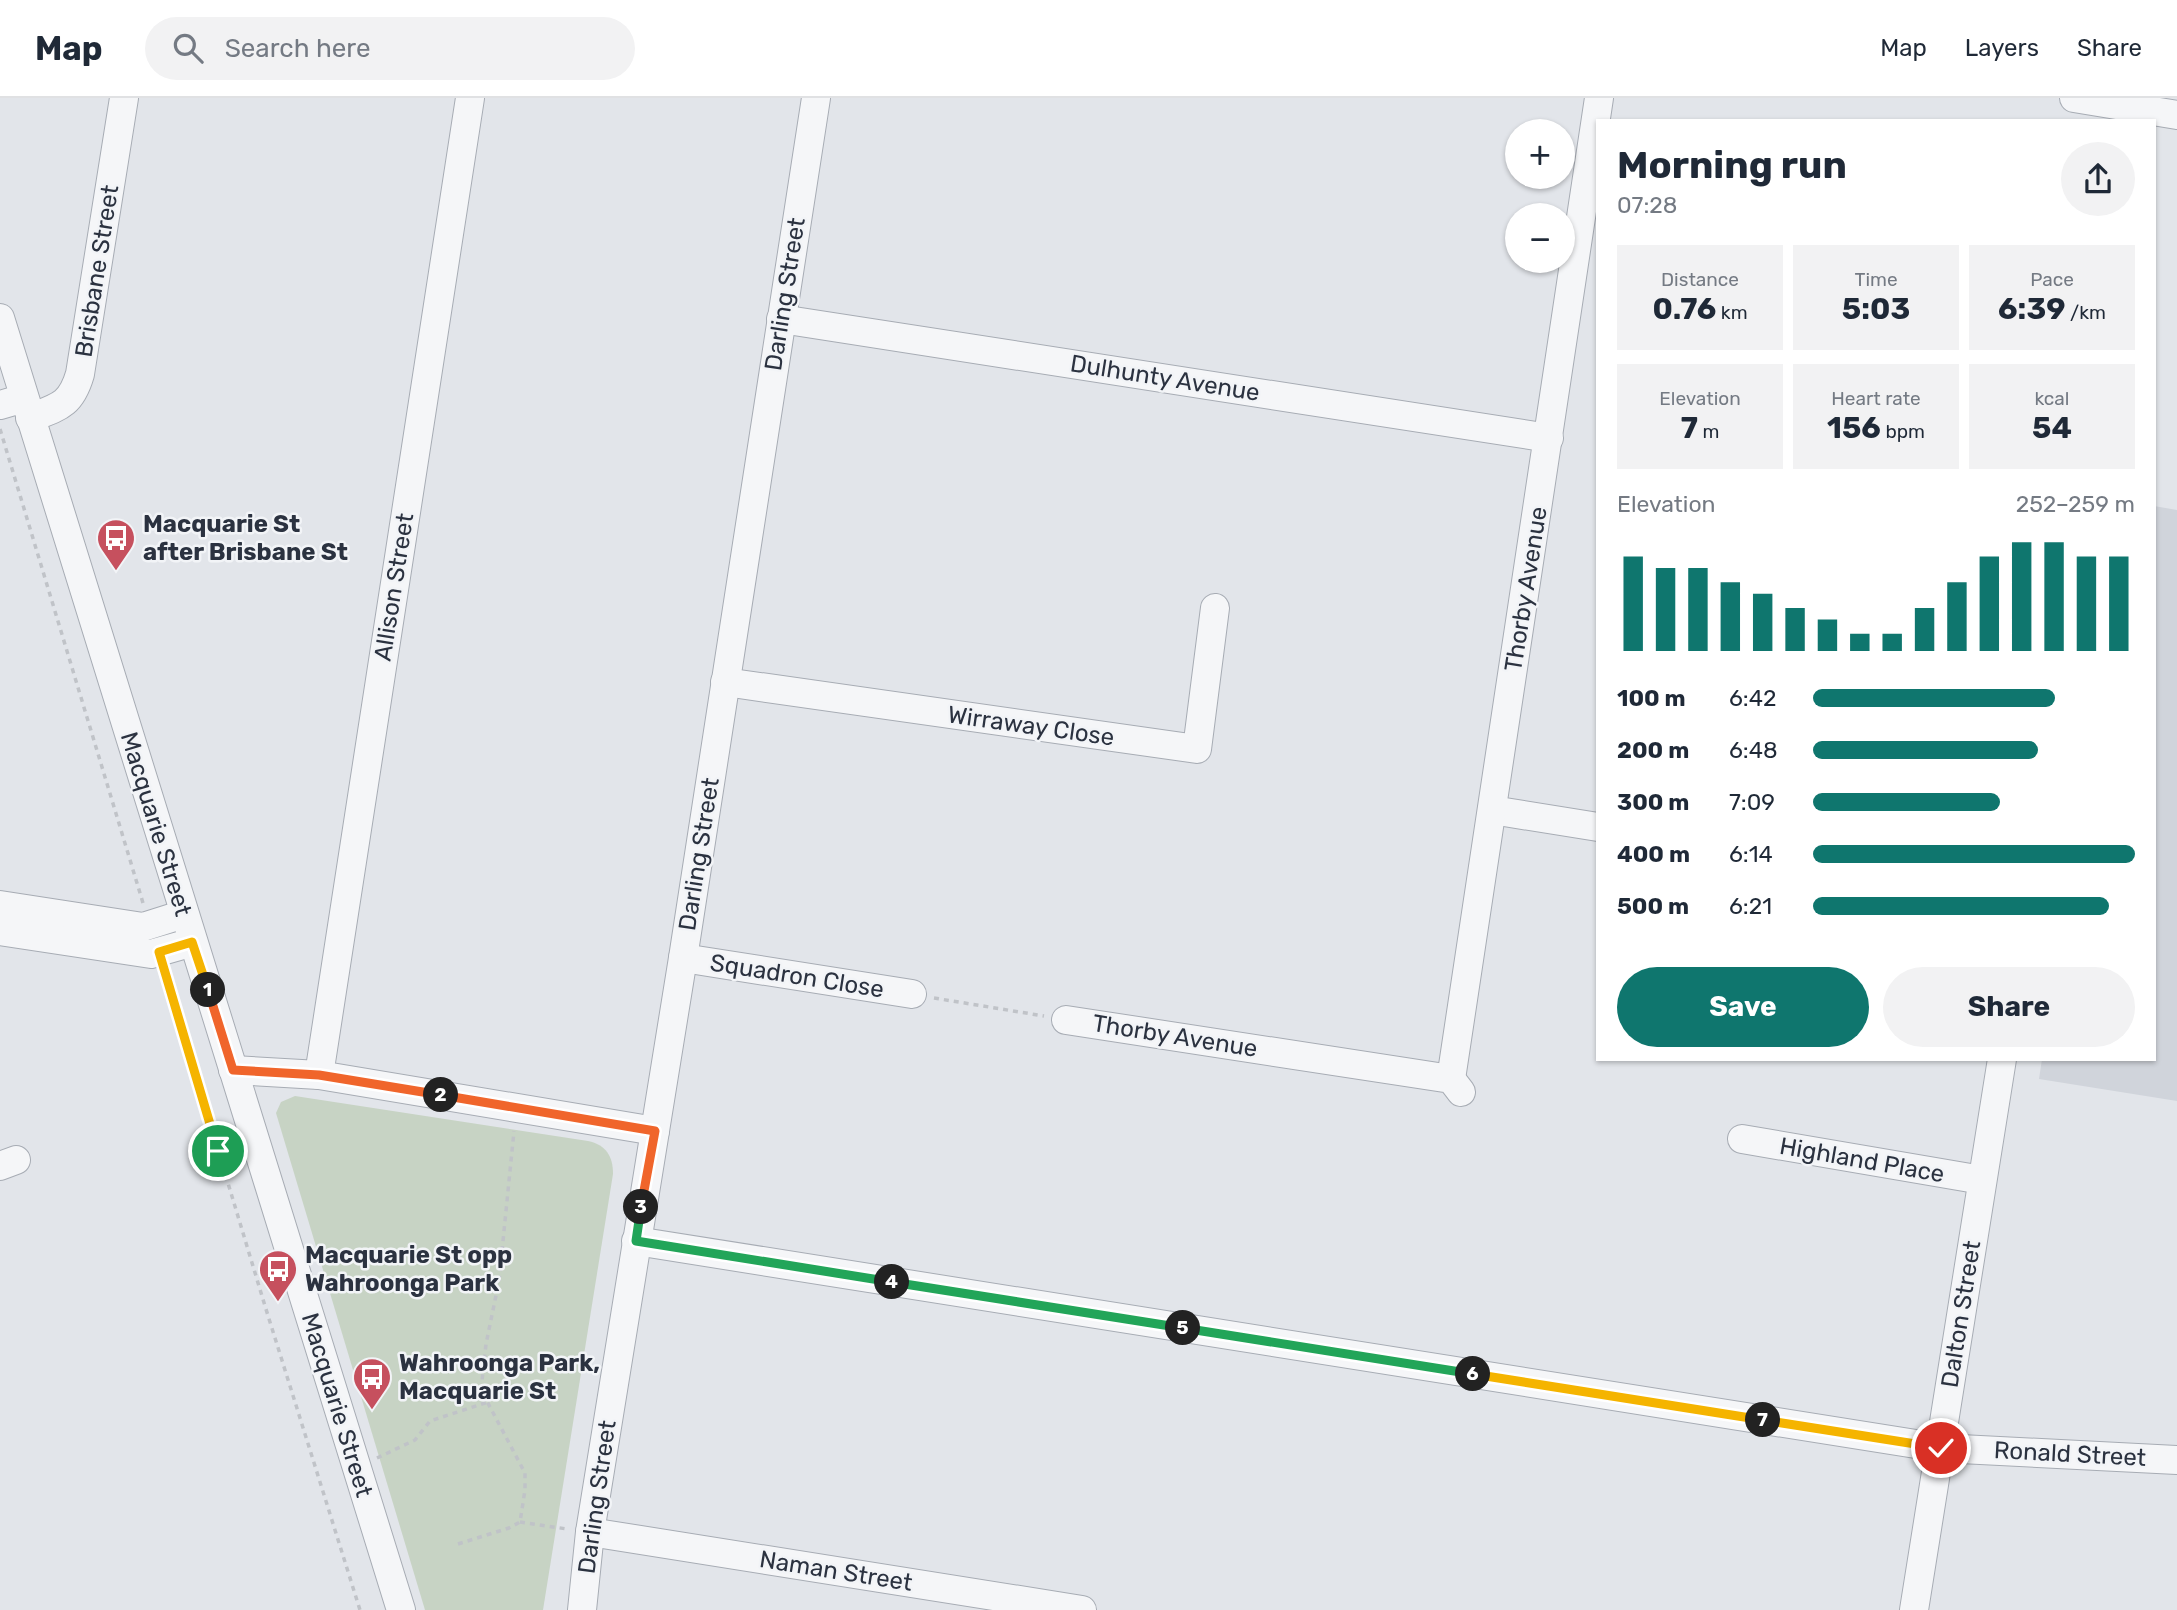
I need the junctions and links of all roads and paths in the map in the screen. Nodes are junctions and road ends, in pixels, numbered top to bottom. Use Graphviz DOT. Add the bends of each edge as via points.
graph roads {
  1 [pos="124,98"];
  2 [pos="470,98"];
  3 [pos="816,98"];
  4 [pos="1599,98"];
  5 [pos="2074,98"];
  6 [pos="2163,119"];
  7 [pos="0,318"];
  8 [pos="781,318"];
  9 [pos="15,399"];
  10 [pos="0,429"];
  11 [pos="1549,438"];
  12 [pos="1215,608"];
  13 [pos="724,682"];
  14 [pos="1492,810"];
  15 [pos="1596,827"];
  16 [pos="0,905"];
  17 [pos="184,914"];
  18 [pos="150,925"];
  19 [pos="0,931"];
  20 [pos="192,942"];
  21 [pos="159,952"];
  22 [pos="683,958"];
  23 [pos="912,994"];
  24 [pos="1066,1020"];
  25 [pos="2002,1061"];
  26 [pos="233,1070"];
  27 [pos="319,1075"];
  28 [pos="517,1108"];
  29 [pos="655,1131"];
  30 [pos="1742,1139"];
  31 [pos="1982,1180"];
  32 [pos="636,1241"];
  33 [pos="488,1402"];
  34 [pos="1941,1448"];
  35 [pos="2177,1460"];
  36 [pos="357,1468"];
  37 [pos="520,1522"];
  38 [pos="590,1532"];
  39 [pos="458,1544"];
  40 [pos="360,1610"];
  41 [pos="401,1610"];
  42 [pos="582,1610"];
  43 [pos="1083,1610"];
  44 [pos="1914,1610"];
  1 -- 9 [label="street, Brisbane Street" via="74,393 62,405"];
  2 -- 27 [label="street, Allison Street"];
  3 -- 8 [label="street, Darling Street"];
  4 -- 11 [label="street, Thorby Avenue"];
  5 -- 6 [label="street"];
  7 -- 9 [label="street, Macquarie Street"];
  8 -- 11 [label="street, Dulhunty Avenue"];
  8 -- 13 [label="street, Darling Street"];
  9 -- 17 [label="street, Macquarie Street"];
  10 -- 18 [label="path"];
  11 -- 14 [label="street, Thorby Avenue"];
  12 -- 13 [label="street, Wirraway Close" via="1197,749"];
  13 -- 22 [label="street, Darling Street"];
  14 -- 15 [label="street"];
  14 -- 24 [label="street, Thorby Avenue" via="1457,1086"];
  16 -- 18 [label="street"];
  17 -- 18 [label="street"];
  17 -- 20 [label="street, Macquarie Street"];
  19 -- 21 [label="street"];
  20 -- 21 [label="street"];
  20 -- 26 [label="street, Macquarie Street"];
  21 -- 40 [label="path"];
  22 -- 23 [label="street, Squadron Close"];
  22 -- 29 [label="street, Darling Street"];
  23 -- 24 [label="path"];
  25 -- 31 [label="street, Dalton Street"];
  26 -- 27 [label="street"];
  26 -- 36 [label="street, Macquarie Street"];
  27 -- 28 [label="street"];
  28 -- 29 [label="street"];
  28 -- 33 [label="path" via="499,1281 481,1390"];
  29 -- 32 [label="street, Darling Street"];
  30 -- 31 [label="street, Highland Place"];
  31 -- 34 [label="street, Dalton Street"];
  32 -- 34 [label="street, Ronald Street"];
  32 -- 38 [label="street, Darling Street"];
  33 -- 36 [label="path" via="430,1421 415,1440"];
  33 -- 37 [label="path" via="525,1473"];
  34 -- 35 [label="street, Ronald Street"];
  34 -- 44 [label="street, Dalton Street"];
  36 -- 41 [label="street, Macquarie Street"];
  37 -- 38 [label="path"];
  37 -- 39 [label="path"];
  38 -- 42 [label="street, Darling Street"];
  38 -- 43 [label="street, Naman Street"];
}
